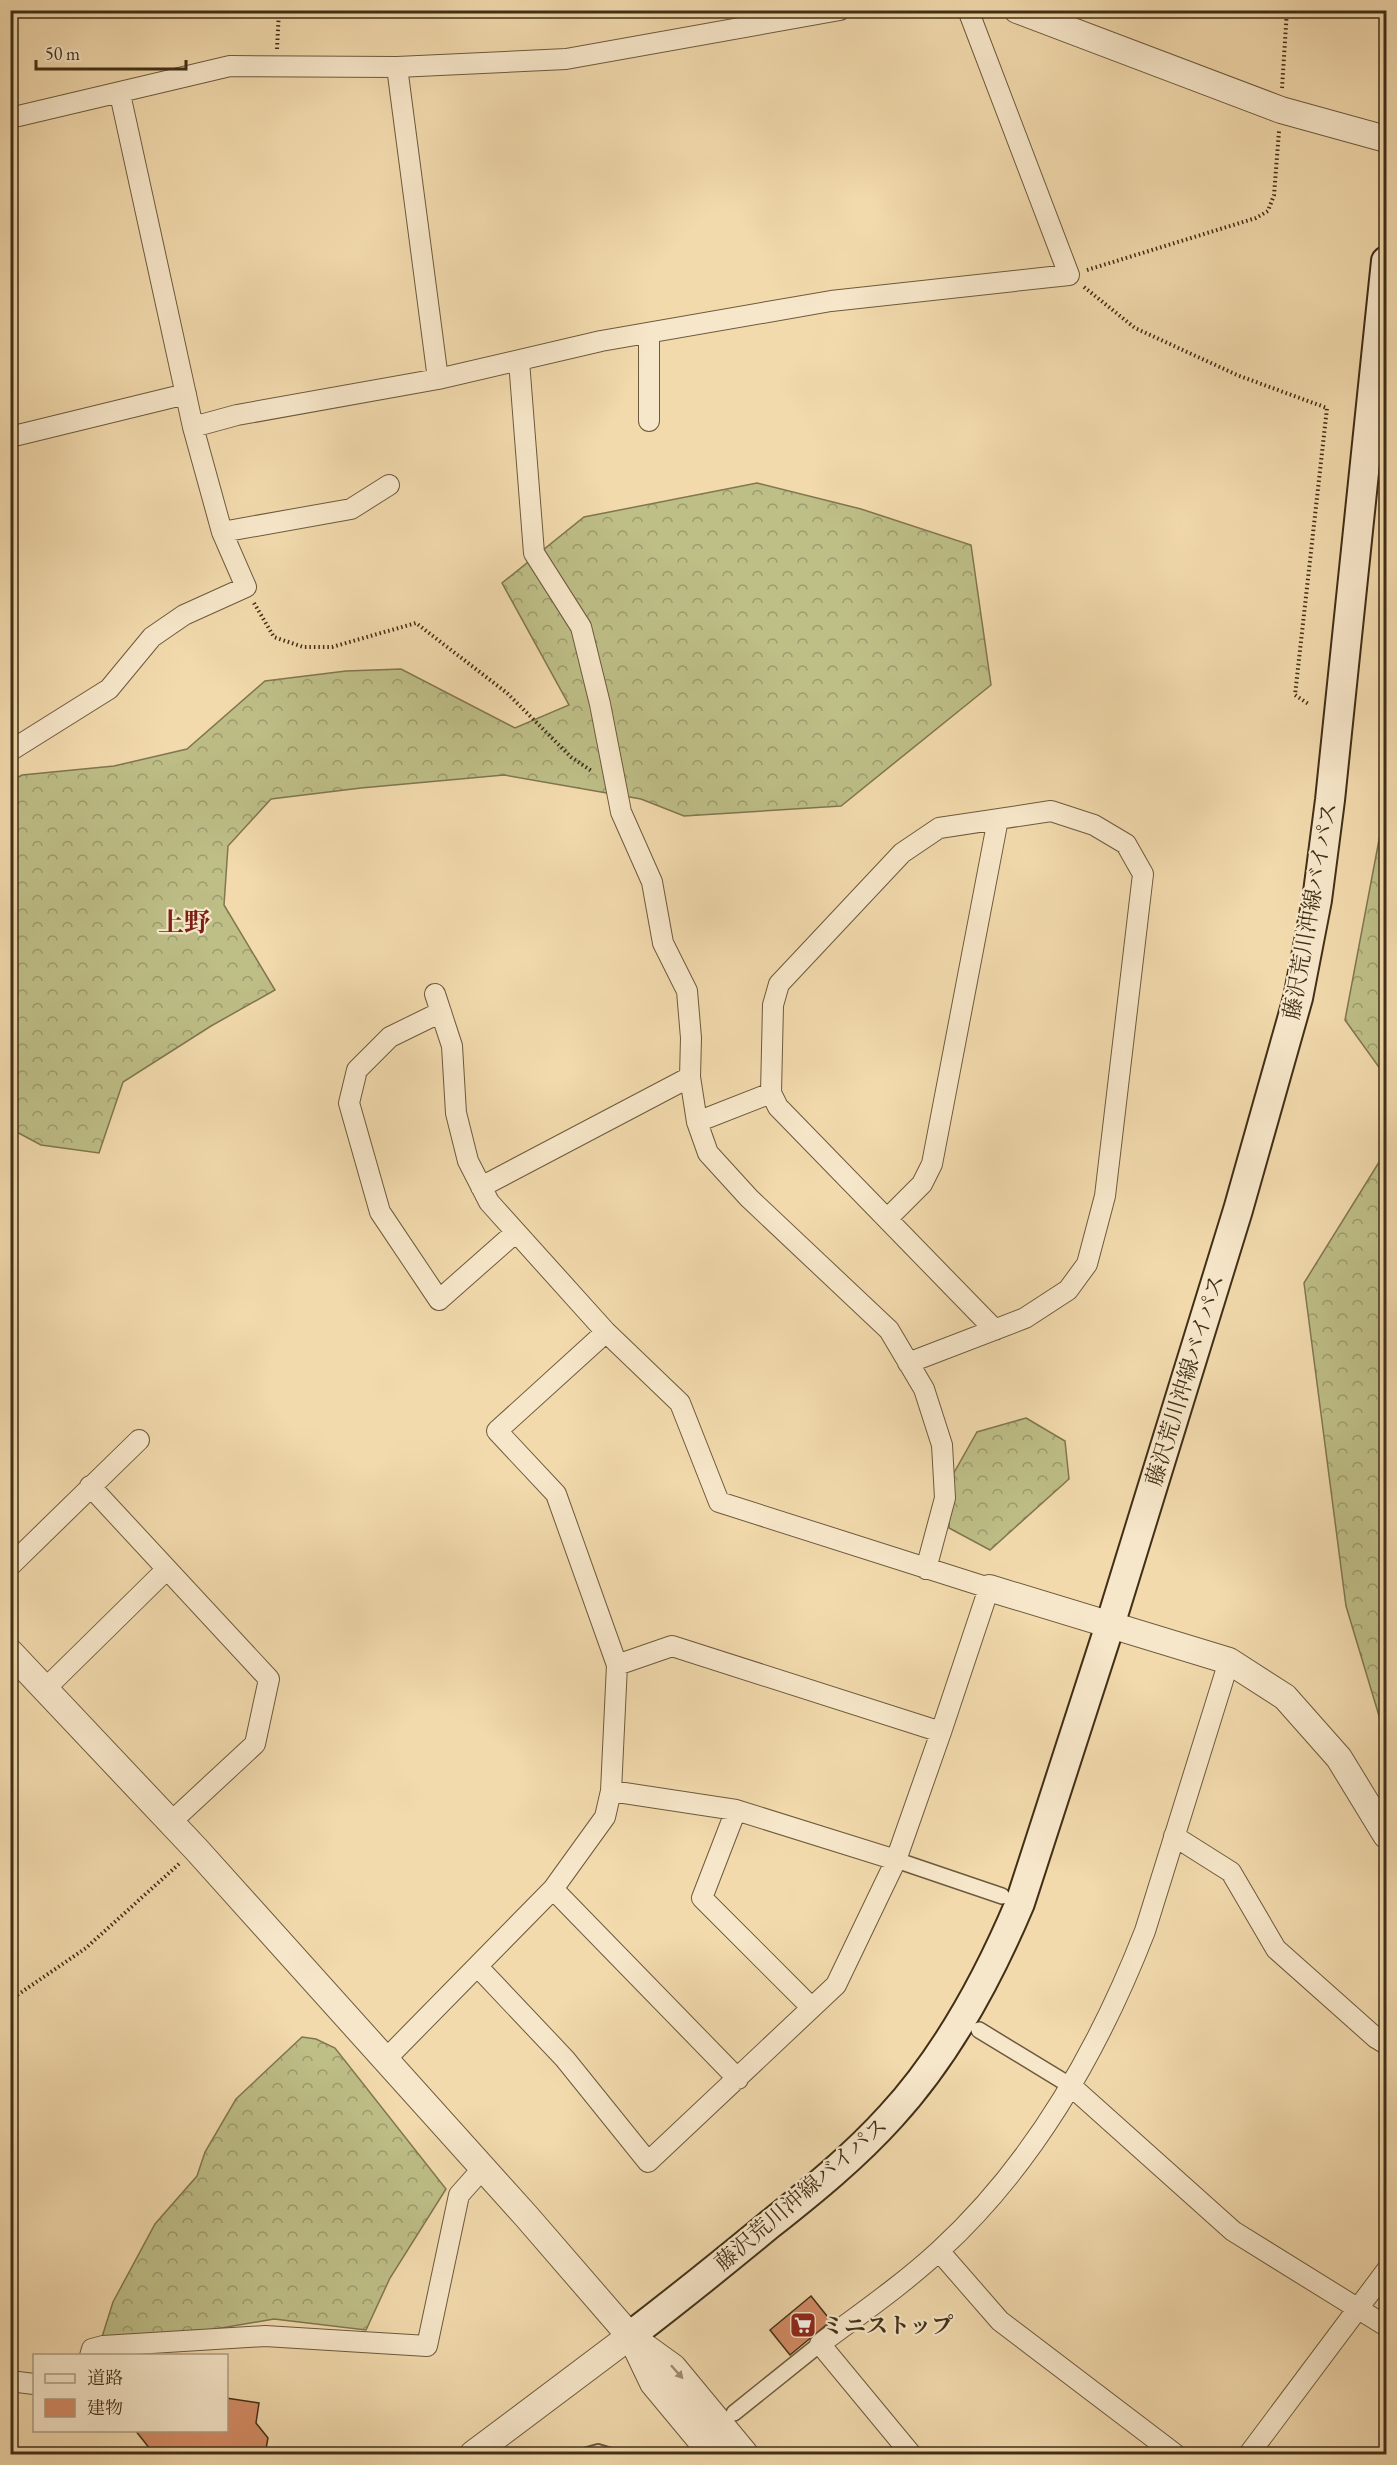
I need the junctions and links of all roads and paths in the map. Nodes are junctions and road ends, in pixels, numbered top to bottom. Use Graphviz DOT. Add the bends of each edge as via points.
graph roads {
  1 [pos="279,10"];
  2 [pos="840,10"];
  3 [pos="968,10"];
  4 [pos="1017,10"];
  5 [pos="1287,10"];
  6 [pos="397,66"];
  7 [pos="276,68"];
  8 [pos="120,94"];
  9 [pos="1281,110"];
  10 [pos="10,118"];
  11 [pos="1386,139"];
  12 [pos="1386,261"];
  13 [pos="1069,275"];
  14 [pos="649,333"];
  15 [pos="519,361"];
  16 [pos="438,379"];
  17 [pos="186,394"];
  18 [pos="649,421"];
  19 [pos="193,427"];
  20 [pos="10,437"];
  21 [pos="389,485"];
  22 [pos="222,532"];
  23 [pos="246,587"];
  24 [pos="1310,705"];
  25 [pos="10,751"];
  26 [pos="598,778"];
  27 [pos="998,819"];
  28 [pos="690,1077"];
  29 [pos="771,1093"];
  30 [pos="697,1122"];
  31 [pos="481,1187"];
  32 [pos="887,1219"];
  33 [pos="516,1232"];
  34 [pos="995,1330"];
  35 [pos="606,1332"];
  36 [pos="908,1363"];
  37 [pos="139,1440"];
  38 [pos="90,1486"];
  39 [pos="10,1566"];
  40 [pos="167,1569"];
  41 [pos="926,1569"];
  42 [pos="988,1588"];
  43 [pos="1110,1625"];
  44 [pos="10,1652"];
  45 [pos="1229,1661"];
  46 [pos="617,1665"];
  47 [pos="46,1688"];
  48 [pos="942,1732"];
  49 [pos="611,1791"];
  50 [pos="736,1810"];
  51 [pos="171,1822"];
  52 [pos="1386,1835"];
  53 [pos="1174,1836"];
  54 [pos="196,1849"];
  55 [pos="896,1860"];
  56 [pos="553,1889"];
  57 [pos="1002,1896"];
  58 [pos="478,1967"];
  59 [pos="10,2000"];
  60 [pos="810,2007"];
  61 [pos="979,2030"];
  62 [pos="1386,2044"];
  63 [pos="385,2060"];
  64 [pos="738,2079"];
  65 [pos="1071,2086"];
  66 [pos="483,2168"];
  67 [pos="939,2251"];
  68 [pos="1386,2271"];
  69 [pos="1359,2308"];
  70 [pos="1386,2326"];
  71 [pos="630,2336"];
  72 [pos="820,2344"];
  73 [pos="90,2354"];
  74 [pos="10,2381"];
  75 [pos="33,2384"];
  76 [pos="734,2413"];
  77 [pos="473,2454"];
  78 [pos="584,2454"];
  79 [pos="611,2454"];
  80 [pos="712,2454"];
  81 [pos="746,2454"];
  82 [pos="912,2454"];
  83 [pos="1175,2454"];
  84 [pos="1249,2454"];
  1 -- 7 [label="path"];
  2 -- 6 [label="street" via="566,59"];
  3 -- 13 [label="street"];
  4 -- 9 [label="street"];
  5 -- 9 [label="path"];
  6 -- 7 [label="street"];
  6 -- 16 [label="street"];
  7 -- 8 [label="street" via="230,66"];
  8 -- 10 [label="street"];
  8 -- 17 [label="street"];
  9 -- 11 [label="street"];
  9 -- 13 [label="path" via="1274,195 1268,211"];
  12 -- 43 [label="main road, 藤沢荒川沖線バイパス" via="1330,800 1317,900 1298,998"];
  13 -- 14 [label="street" via="831,301"];
  13 -- 24 [label="path" via="1135,328 1237,375 1327,408 1295,695"];
  14 -- 15 [label="street"];
  14 -- 18 [label="street"];
  15 -- 16 [label="street"];
  15 -- 28 [label="street" via="534,553 581,627 621,812 652,882 663,943 687,991"];
  16 -- 19 [label="street" via="237,415"];
  17 -- 19 [label="street"];
  17 -- 20 [label="street"];
  19 -- 22 [label="street"];
  21 -- 22 [label="street" via="351,509"];
  22 -- 23 [label="street"];
  23 -- 25 [label="street" via="184,615 152,637 109,689"];
  23 -- 26 [label="path" via="274,636 303,647 332,647 416,623 507,693 571,757"];
  27 -- 29 [label="street" via="939,828 902,853 779,984 773,1005"];
  27 -- 32 [label="street" via="932,1164 922,1184"];
  27 -- 34 [label="street" via="1051,811 1094,825 1126,844 1143,873 1105,1196 1087,1264 1068,1290 1025,1318"];
  28 -- 30 [label="street"];
  28 -- 31 [label="street"];
  29 -- 30 [label="street"];
  29 -- 32 [label="street" via="778,1107"];
  30 -- 36 [label="street" via="708,1153 749,1198 889,1330"];
  31 -- 33 [label="street"];
  31 -- 33 [label="street" via="468,1161 456,1113 452,1046 438,1003 390,1037 357,1070 349,1103 380,1212 439,1300"];
  32 -- 34 [label="street"];
  33 -- 35 [label="street"];
  34 -- 36 [label="street"];
  35 -- 41 [label="street" via="680,1403 719,1502"];
  35 -- 46 [label="street" via="497,1431 556,1494"];
  36 -- 41 [label="street" via="924,1389 942,1445 945,1498"];
  37 -- 38 [label="street"];
  38 -- 39 [label="street"];
  38 -- 40 [label="street"];
  40 -- 47 [label="street"];
  40 -- 51 [label="street" via="269,1679 255,1744"];
  41 -- 42 [label="street"];
  42 -- 43 [label="street"];
  42 -- 48 [label="street"];
  43 -- 45 [label="street"];
  43 -- 71 [label="main road, 藤沢荒川沖線バイパス" via="1020,1903 962,2020 917,2084 866,2142 809,2193"];
  44 -- 47 [label="street"];
  45 -- 52 [label="street" via="1285,1697 1339,1758"];
  45 -- 53 [label="street"];
  46 -- 48 [label="street" via="672,1647"];
  46 -- 49 [label="street"];
  47 -- 51 [label="street"];
  48 -- 55 [label="street"];
  49 -- 50 [label="street"];
  49 -- 56 [label="street" via="605,1817"];
  50 -- 55 [label="street"];
  50 -- 60 [label="street" via="702,1898"];
  51 -- 54 [label="street"];
  53 -- 62 [label="street" via="1231,1872 1276,1949"];
  53 -- 65 [label="street" via="1129,1972"];
  54 -- 59 [label="path" via="86,1948"];
  54 -- 63 [label="street"];
  55 -- 57 [label="street"];
  55 -- 60 [label="street" via="836,1985"];
  56 -- 58 [label="street"];
  56 -- 64 [label="street"];
  58 -- 63 [label="street"];
  58 -- 64 [label="street" via="566,2059 648,2162"];
  60 -- 64 [label="street"];
  61 -- 65 [label="street"];
  63 -- 66 [label="street"];
  65 -- 67 [label="street" via="1009,2179"];
  65 -- 69 [label="street" via="1233,2231"];
  66 -- 71 [label="street"];
  66 -- 73 [label="street" via="459,2195 427,2346 265,2336 103,2346 92,2349"];
  67 -- 72 [label="street"];
  67 -- 83 [label="street" via="1000,2321"];
  68 -- 69 [label="street"];
  69 -- 70 [label="street"];
  69 -- 84 [label="street"];
  71 -- 77 [label="street"];
  71 -- 80 [label="street" via="653,2383"];
  71 -- 81 [label="street, one-way" via="673,2367"];
  72 -- 76 [label="street"];
  72 -- 82 [label="street"];
  74 -- 75 [label="street"];
  78 -- 79 [label="lane" via="598,2450"];
}
